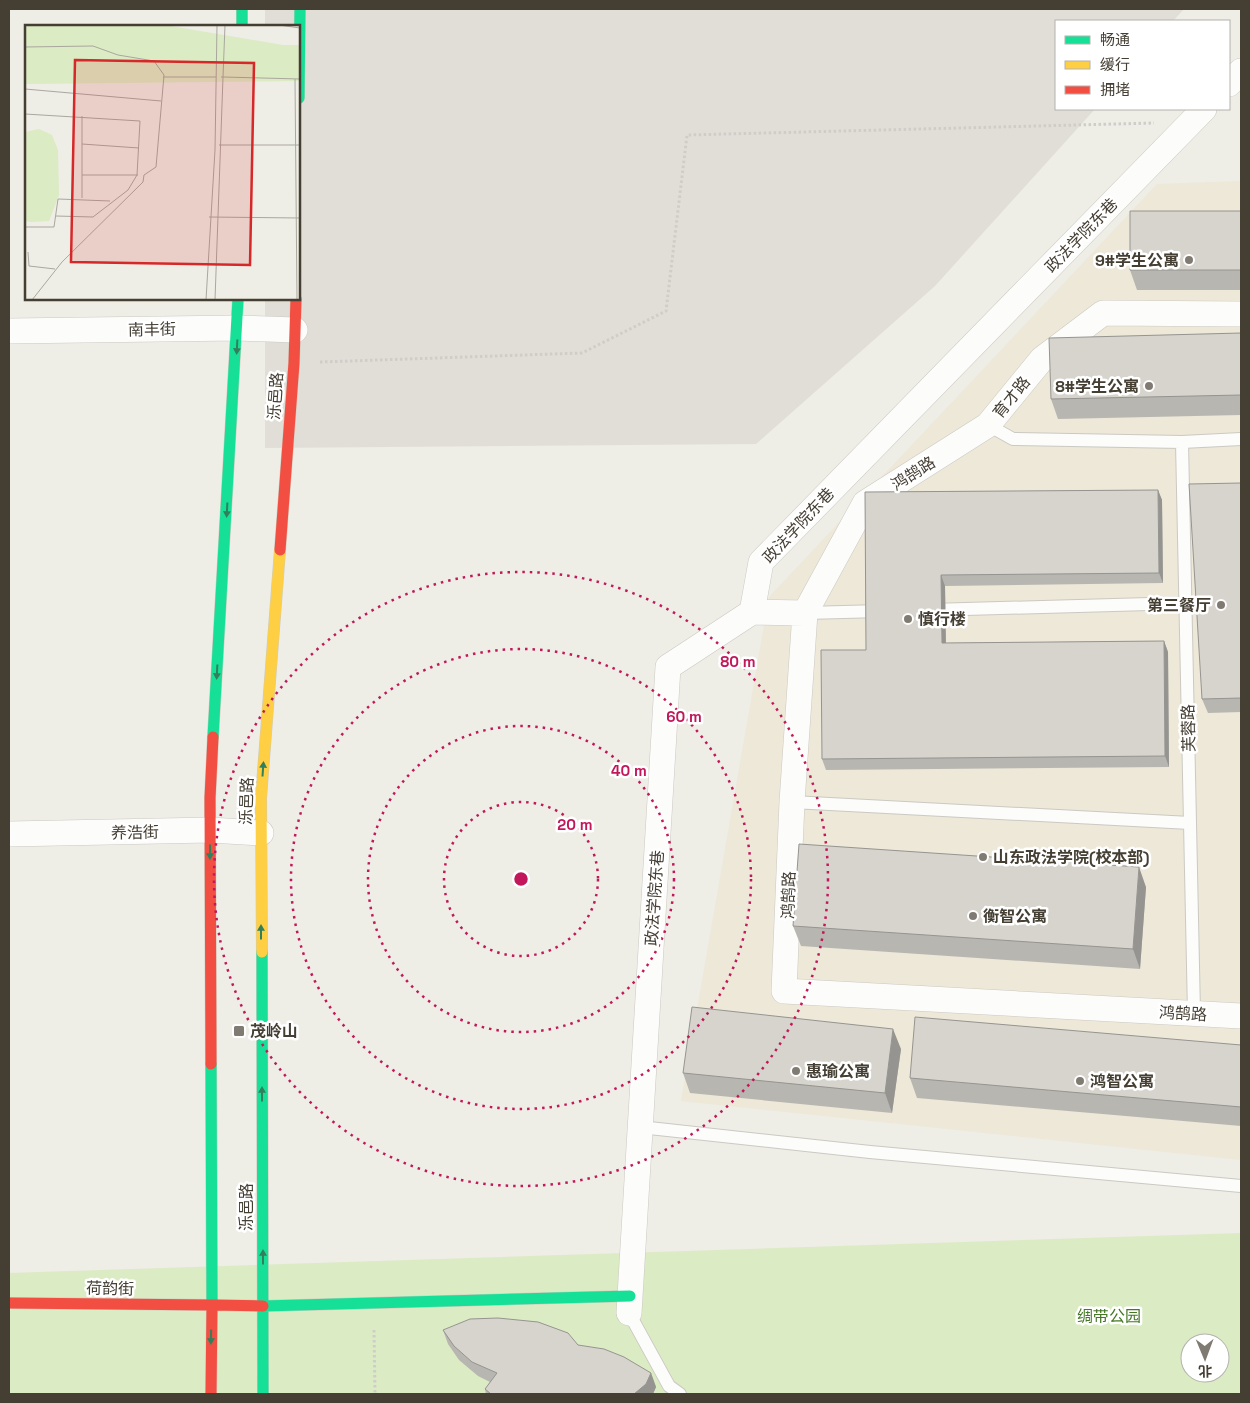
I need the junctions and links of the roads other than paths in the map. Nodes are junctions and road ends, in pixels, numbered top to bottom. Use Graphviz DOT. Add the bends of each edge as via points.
graph roads {
  1 [pos="242,9"];
  2 [pos="300,9"];
  3 [pos="242,25"];
  4 [pos="300,25"];
  5 [pos="1241,71"];
  6 [pos="1230,83"];
  7 [pos="1203,110"];
  8 [pos="238,300"];
  9 [pos="296,300"];
  10 [pos="1241,314"];
  11 [pos="238,328"];
  12 [pos="295,330"];
  13 [pos="9,331"];
  14 [pos="988,425"];
  15 [pos="1241,439"];
  16 [pos="1182,442"];
  17 [pos="1186,603"];
  18 [pos="922,610"];
  19 [pos="893,611"];
  20 [pos="752,612"];
  21 [pos="805,613"];
  22 [pos="792,802"];
  23 [pos="1190,823"];
  24 [pos="210,830"];
  25 [pos="261,833"];
  26 [pos="9,834"];
  27 [pos="1194,1013"];
  28 [pos="1241,1016"];
  29 [pos="640,1127"];
  30 [pos="1241,1186"];
  31 [pos="9,1303"];
  32 [pos="212,1305"];
  33 [pos="629,1305"];
  34 [pos="263,1306"];
  35 [pos="211,1394"];
  36 [pos="263,1394"];
  37 [pos="680,1394"];
  1 -- 3 [label="main road"];
  2 -- 4 [label="main road"];
  5 -- 6 [label="street"];
  7 -- 20 [label="street, 政法学院东巷" via="761,562"];
  8 -- 11 [label="main road"];
  9 -- 12 [label="main road, 泺邑路"];
  10 -- 14 [label="street, 育才路" via="1103,313 1042,359"];
  11 -- 12 [label="street, 南丰街"];
  11 -- 13 [label="street, 南丰街"];
  11 -- 24 [label="main road, one-way"];
  25 -- 12 [label="main road, 泺邑路, one-way"];
  14 -- 16 [label="lane, 育才路" via="1012,439"];
  14 -- 21 [label="street, 鸿鹄路" via="865,504"];
  15 -- 16 [label="lane, 育才路"];
  16 -- 17 [label="lane, 芙蓉路"];
  17 -- 18 [label="lane"];
  17 -- 23 [label="lane, 芙蓉路"];
  19 -- 21 [label="lane"];
  20 -- 21 [label="street"];
  20 -- 29 [label="street, 政法学院东巷" via="668,667"];
  21 -- 22 [label="street, 鸿鹄路"];
  22 -- 23 [label="lane"];
  22 -- 27 [label="street, 鸿鹄路" via="784,990"];
  23 -- 27 [label="lane, 芙蓉路"];
  24 -- 25 [label="street, 养浩街"];
  24 -- 26 [label="street, 养浩街"];
  24 -- 32 [label="main road, one-way"];
  34 -- 25 [label="main road, 泺邑路, one-way"];
  27 -- 28 [label="street, 鸿鹄路"];
  29 -- 30 [label="lane"];
  29 -- 33 [label="street, 政法学院东巷"];
  31 -- 32 [label="main road, 荷韵街"];
  32 -- 34 [label="main road"];
  32 -- 35 [label="main road, one-way"];
  33 -- 34 [label="main road" via="375,1303"];
  33 -- 37 [label="lane" via="669,1386"];
  34 -- 36 [label="main road, 泺邑路"];
}
